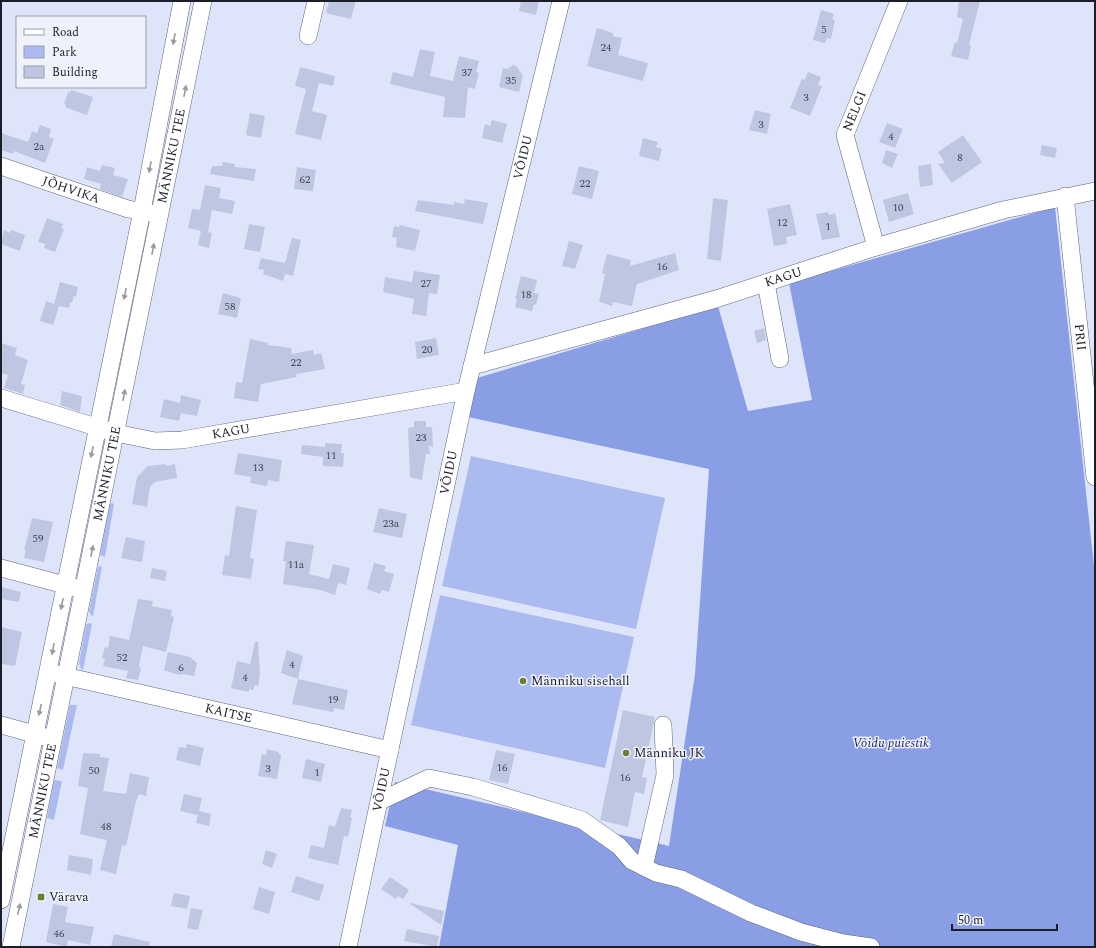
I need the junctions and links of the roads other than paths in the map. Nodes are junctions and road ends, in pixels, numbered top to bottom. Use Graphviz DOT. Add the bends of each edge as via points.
graph roads {
  1 [pos="182,1"];
  2 [pos="202,1"];
  3 [pos="316,1"];
  4 [pos="561,1"];
  5 [pos="899,1"];
  6 [pos="308,36"];
  7 [pos="1,166"];
  8 [pos="1095,191"];
  9 [pos="1065,196"];
  10 [pos="142,211"];
  11 [pos="160,215"];
  12 [pos="876,247"];
  13 [pos="766,283"];
  14 [pos="780,359"];
  15 [pos="472,366"];
  16 [pos="466,391"];
  17 [pos="1,398"];
  18 [pos="97,428"];
  19 [pos="116,433"];
  20 [pos="1095,477"];
  21 [pos="1,568"];
  22 [pos="65,585"];
  23 [pos="85,590"];
  24 [pos="48,672"];
  25 [pos="67,677"];
  26 [pos="1,725"];
  27 [pos="663,725"];
  28 [pos="35,734"];
  29 [pos="54,740"];
  30 [pos="390,750"];
  31 [pos="380,801"];
  32 [pos="644,867"];
  33 [pos="1,900"];
  34 [pos="11,947"];
  35 [pos="348,947"];
  36 [pos="871,947"];
  1 -- 10 [label="street, MÄNNIKU TEE, one-way"];
  11 -- 2 [label="street, MÄNNIKU TEE, one-way"];
  3 -- 6 [label="street"];
  4 -- 15 [label="street, VÕIDU"];
  5 -- 12 [label="street, NELGI" via="845,135"];
  7 -- 10 [label="street, JÕHVIKA"];
  8 -- 9 [label="street, KAGU"];
  9 -- 12 [label="street, KAGU" via="1003,210"];
  9 -- 20 [label="street, PRII"];
  10 -- 11 [label="street, JÕHVIKA"];
  10 -- 18 [label="street, MÄNNIKU TEE, one-way"];
  19 -- 11 [label="street, MÄNNIKU TEE, one-way"];
  12 -- 13 [label="street, KAGU"];
  13 -- 14 [label="street"];
  13 -- 15 [label="street, KAGU"];
  15 -- 16 [label="street, VÕIDU"];
  16 -- 19 [label="street, KAGU" via="182,440 156,441"];
  16 -- 30 [label="street, VÕIDU"];
  17 -- 18 [label="street, KAGU"];
  18 -- 19 [label="street, KAGU"];
  18 -- 22 [label="street, MÄNNIKU TEE, one-way"];
  23 -- 19 [label="street, MÄNNIKU TEE, one-way"];
  21 -- 22 [label="street"];
  22 -- 23 [label="street"];
  22 -- 24 [label="street, MÄNNIKU TEE, one-way"];
  23 -- 25 [label="street, MÄNNIKU TEE"];
  24 -- 25 [label="street, KAITSE"];
  24 -- 28 [label="street, MÄNNIKU TEE, one-way"];
  25 -- 29 [label="street, MÄNNIKU TEE"];
  25 -- 30 [label="street, KAITSE"];
  26 -- 28 [label="street"];
  27 -- 32 [label="street" via="665,775"];
  28 -- 29 [label="street"];
  28 -- 33 [label="street, MÄNNIKU TEE"];
  34 -- 29 [label="street, MÄNNIKU TEE, one-way"];
  30 -- 31 [label="street, VÕIDU"];
  31 -- 32 [label="street" via="429,778 473,787 582,820 619,846 632,861"];
  31 -- 35 [label="street, VÕIDU"];
  32 -- 36 [label="street" via="681,879 750,913 801,932"];
}
